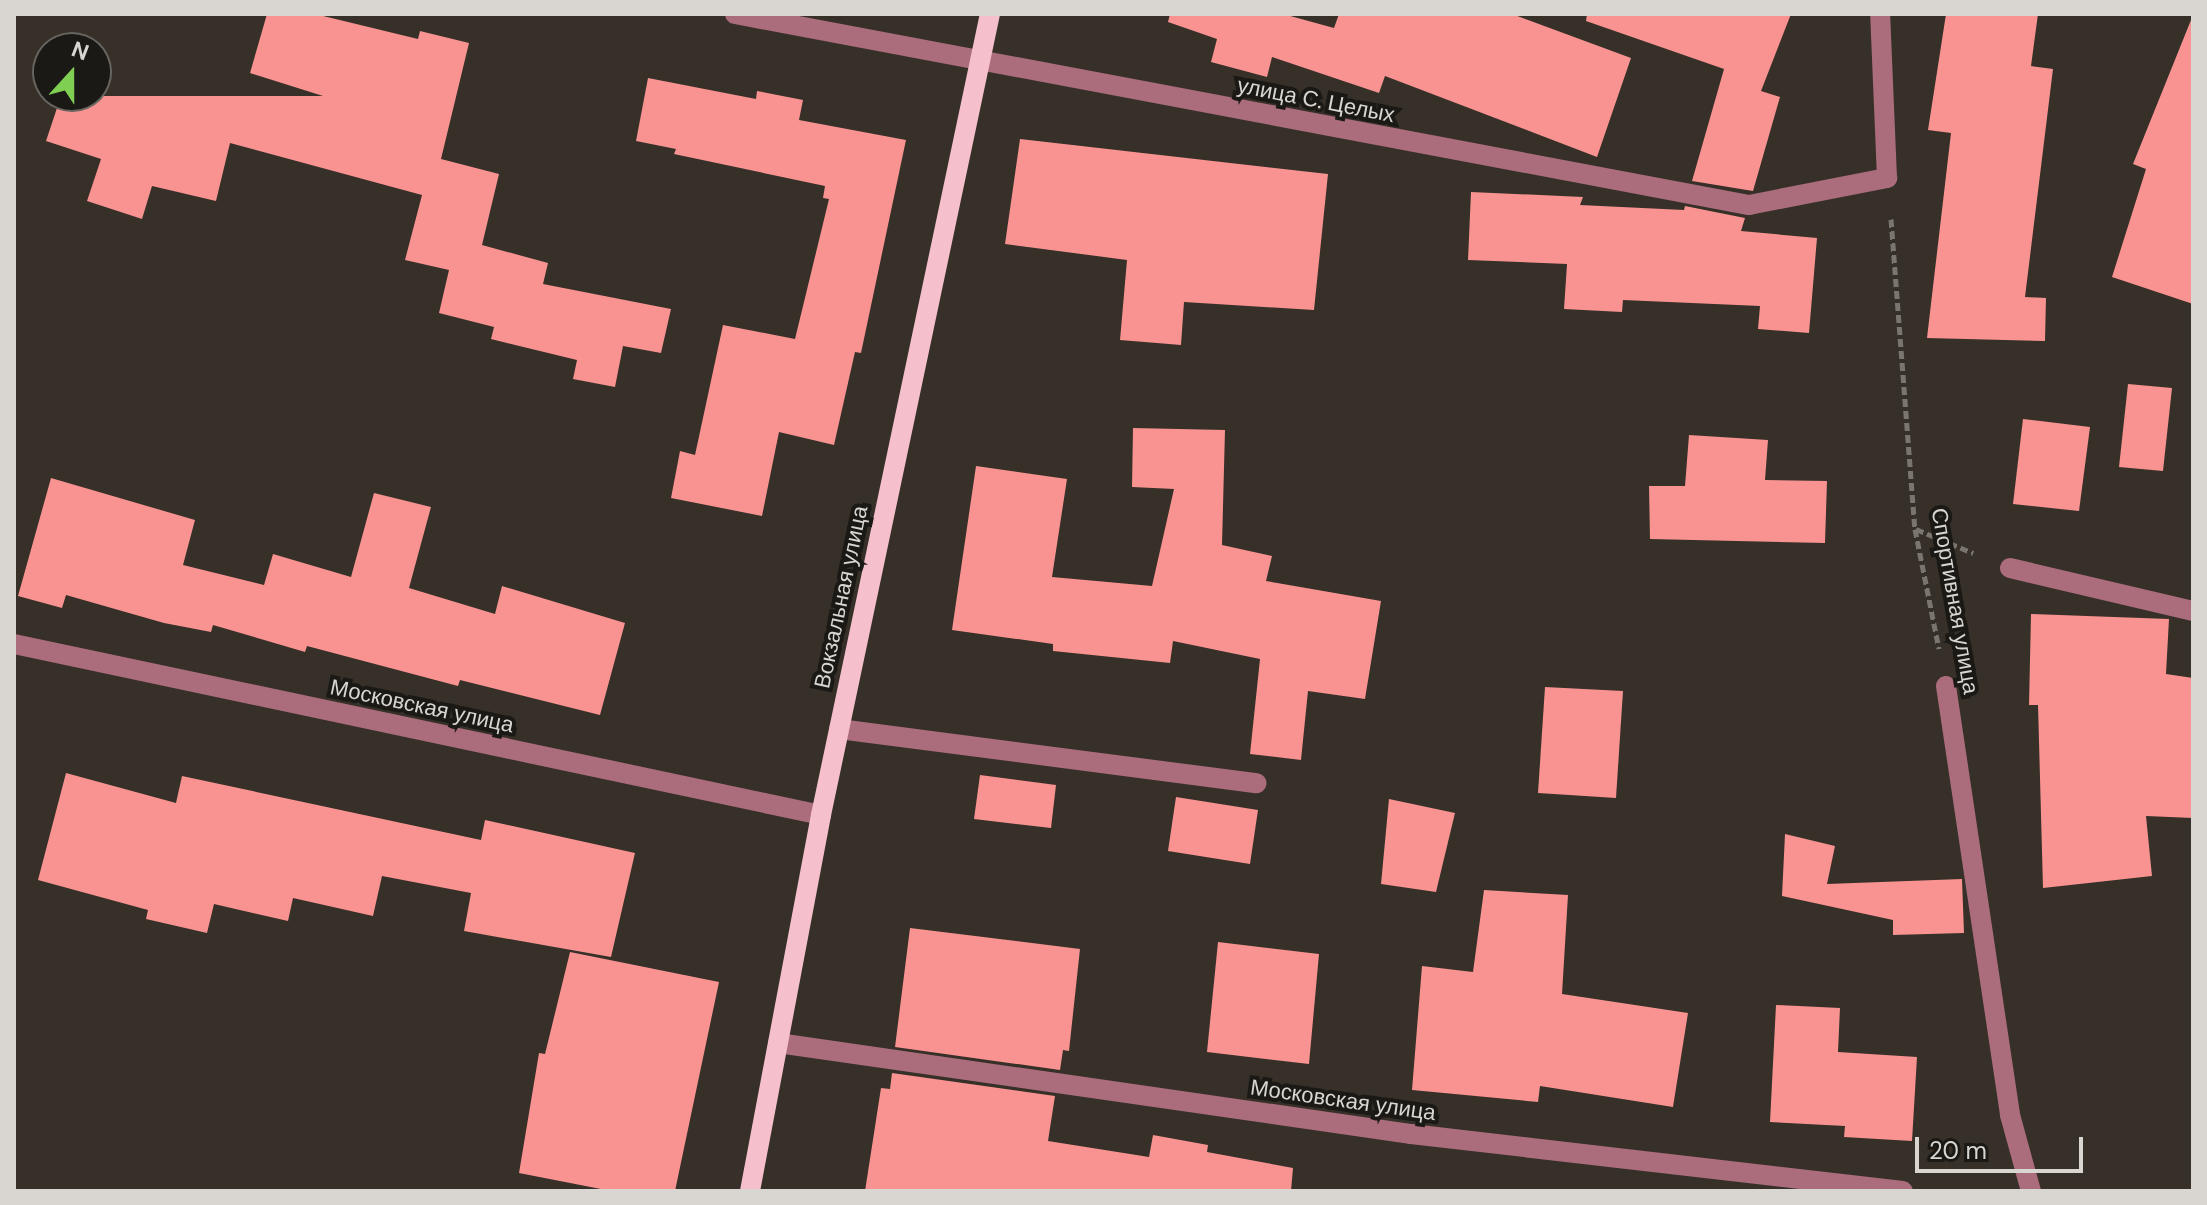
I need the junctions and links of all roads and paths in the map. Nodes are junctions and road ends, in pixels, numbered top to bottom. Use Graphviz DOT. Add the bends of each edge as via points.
graph roads {
  1 [pos="735,14"];
  2 [pos="990,14"];
  3 [pos="1880,14"];
  4 [pos="976,61"];
  5 [pos="1887,178"];
  6 [pos="1915,529"];
  7 [pos="2010,568"];
  8 [pos="2193,611"];
  9 [pos="14,644"];
  10 [pos="1946,686"];
  11 [pos="839,729"];
  12 [pos="1257,783"];
  13 [pos="821,815"];
  14 [pos="778,1043"];
  15 [pos="750,1191"];
  16 [pos="1903,1191"];
  17 [pos="2031,1191"];
  1 -- 4 [label="street, улица С. Целых"];
  2 -- 4 [label="main road, Вокзальная улица"];
  3 -- 5 [label="street"];
  4 -- 5 [label="street, улица С. Целых" via="1749,205"];
  4 -- 11 [label="main road, Вокзальная улица"];
  5 -- 6 [label="path, Спортивная улица"];
  6 -- 7 [label="path"];
  6 -- 10 [label="path, Спортивная улица"];
  7 -- 8 [label="street"];
  9 -- 13 [label="street, Московская улица"];
  10 -- 17 [label="street, Спортивная улица" via="2010,1115"];
  11 -- 12 [label="street"];
  11 -- 13 [label="main road, Вокзальная улица"];
  13 -- 14 [label="main road, Вокзальная улица"];
  14 -- 15 [label="main road, Вокзальная улица"];
  14 -- 16 [label="street, Московская улица" via="1411,1134"];
}
